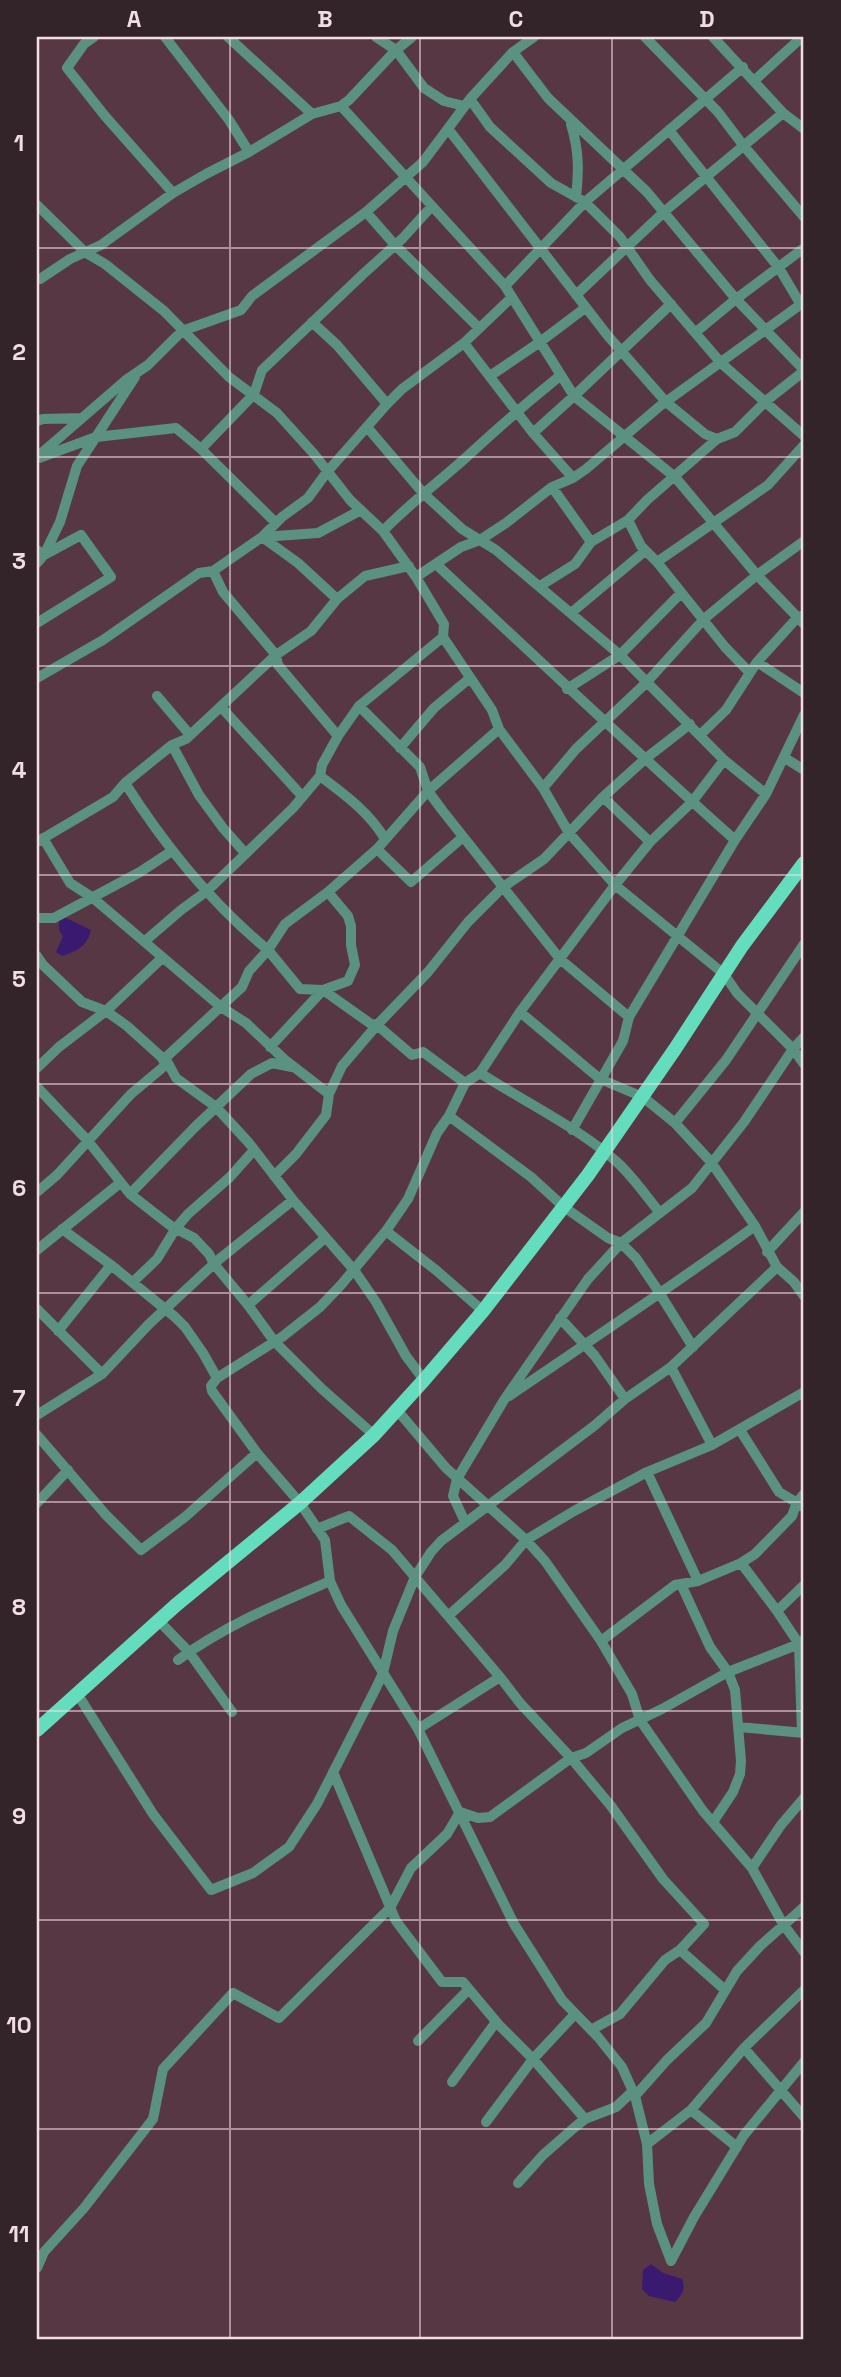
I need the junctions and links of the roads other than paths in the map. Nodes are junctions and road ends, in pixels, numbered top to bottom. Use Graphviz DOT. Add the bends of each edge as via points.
graph roads {
  1 [pos="164,37"];
  2 [pos="228,37"];
  3 [pos="376,37"];
  4 [pos="411,37"];
  5 [pos="534,37"];
  6 [pos="645,37"];
  7 [pos="713,37"];
  8 [pos="802,37"];
  9 [pos="86,39"];
  10 [pos="396,50"];
  11 [pos="513,52"];
  12 [pos="743,67"];
  13 [pos="755,80"];
  14 [pos="705,97"];
  15 [pos="467,103"];
  16 [pos="341,106"];
  17 [pos="783,113"];
  18 [pos="312,114"];
  19 [pos="570,121"];
  20 [pos="804,129"];
  21 [pos="449,130"];
  22 [pos="669,130"];
  23 [pos="743,145"];
  24 [pos="249,152"];
  25 [pos="622,170"];
  26 [pos="704,177"];
  27 [pos="405,178"];
  28 [pos="173,192"];
  29 [pos="580,199"];
  30 [pos="37,205"];
  31 [pos="432,206"];
  32 [pos="665,211"];
  33 [pos="366,212"];
  34 [pos="804,217"];
  35 [pos="395,246"];
  36 [pos="628,248"];
  37 [pos="804,248"];
  38 [pos="541,249"];
  39 [pos="86,253"];
  40 [pos="779,268"];
  41 [pos="37,279"];
  42 [pos="505,286"];
  43 [pos="576,295"];
  44 [pos="512,297"];
  45 [pos="736,299"];
  46 [pos="803,303"];
  47 [pos="671,304"];
  48 [pos="585,308"];
  49 [pos="312,322"];
  50 [pos="478,328"];
  51 [pos="766,330"];
  52 [pos="183,331"];
  53 [pos="696,332"];
  54 [pos="540,342"];
  55 [pos="464,343"];
  56 [pos="622,351"];
  57 [pos="721,363"];
  58 [pos="804,371"];
  59 [pos="139,372"];
  60 [pos="561,375"];
  61 [pos="489,376"];
  62 [pos="254,394"];
  63 [pos="575,396"];
  64 [pos="766,401"];
  65 [pos="666,402"];
  66 [pos="387,404"];
  67 [pos="517,410"];
  68 [pos="82,418"];
  69 [pos="37,421"];
  70 [pos="367,427"];
  71 [pos="533,433"];
  72 [pos="624,436"];
  73 [pos="804,436"];
  74 [pos="96,437"];
  75 [pos="717,439"];
  76 [pos="804,445"];
  77 [pos="201,449"];
  78 [pos="37,458"];
  79 [pos="327,472"];
  80 [pos="675,477"];
  81 [pos="573,478"];
  82 [pos="552,487"];
  83 [pos="423,493"];
  84 [pos="361,510"];
  85 [pos="628,520"];
  86 [pos="276,523"];
  87 [pos="713,523"];
  88 [pos="383,531"];
  89 [pos="262,537"];
  90 [pos="480,540"];
  91 [pos="804,541"];
  92 [pos="591,542"];
  93 [pos="645,551"];
  94 [pos="39,556"];
  95 [pos="657,562"];
  96 [pos="436,564"];
  97 [pos="409,566"];
  98 [pos="213,571"];
  99 [pos="757,575"];
  100 [pos="416,577"];
  101 [pos="540,586"];
  102 [pos="681,593"];
  103 [pos="337,599"];
  104 [pos="572,613"];
  105 [pos="704,619"];
  106 [pos="802,619"];
  107 [pos="37,623"];
  108 [pos="443,637"];
  109 [pos="620,655"];
  110 [pos="276,656"];
  111 [pos="757,662"];
  112 [pos="750,673"];
  113 [pos="37,678"];
  114 [pos="470,678"];
  115 [pos="646,683"];
  116 [pos="567,689"];
  117 [pos="804,693"];
  118 [pos="157,696"];
  119 [pos="359,706"];
  120 [pos="221,708"];
  121 [pos="804,715"];
  122 [pos="605,720"];
  123 [pos="690,724"];
  124 [pos="499,729"];
  125 [pos="190,735"];
  126 [pos="700,735"];
  127 [pos="338,736"];
  128 [pos="172,745"];
  129 [pos="400,748"];
  130 [pos="785,758"];
  131 [pos="645,759"];
  132 [pos="724,760"];
  133 [pos="804,770"];
  134 [pos="320,776"];
  135 [pos="125,783"];
  136 [pos="542,788"];
  137 [pos="428,791"];
  138 [pos="766,794"];
  139 [pos="302,796"];
  140 [pos="603,797"];
  141 [pos="692,802"];
  142 [pos="569,833"];
  143 [pos="463,837"];
  144 [pos="385,839"];
  145 [pos="40,840"];
  146 [pos="735,841"];
  147 [pos="650,842"];
  148 [pos="377,849"];
  149 [pos="172,851"];
  150 [pos="246,853"];
  151 [pos="804,863"];
  152 [pos="615,885"];
  153 [pos="503,887"];
  154 [pos="207,891"];
  155 [pos="328,892"];
  156 [pos="93,898"];
  157 [pos="37,918"];
  158 [pos="677,937"];
  159 [pos="145,941"];
  160 [pos="804,944"];
  161 [pos="268,950"];
  162 [pos="37,956"];
  163 [pos="162,957"];
  164 [pos="560,959"];
  165 [pos="724,974"];
  166 [pos="323,990"];
  167 [pos="221,1007"];
  168 [pos="106,1011"];
  169 [pos="520,1012"];
  170 [pos="757,1014"];
  171 [pos="629,1017"];
  172 [pos="377,1026"];
  173 [pos="804,1037"];
  174 [pos="270,1047"];
  175 [pos="793,1049"];
  176 [pos="166,1062"];
  177 [pos="804,1064"];
  178 [pos="37,1068"];
  179 [pos="296,1068"];
  180 [pos="480,1073"];
  181 [pos="600,1079"];
  182 [pos="465,1083"];
  183 [pos="37,1087"];
  184 [pos="329,1094"];
  185 [pos="643,1097"];
  186 [pos="216,1107"];
  187 [pos="449,1115"];
  188 [pos="675,1123"];
  189 [pos="572,1130"];
  190 [pos="88,1141"];
  191 [pos="254,1150"];
  192 [pos="603,1152"];
  193 [pos="711,1162"];
  194 [pos="274,1176"];
  195 [pos="120,1183"];
  196 [pos="37,1192"];
  197 [pos="130,1194"];
  198 [pos="293,1200"];
  199 [pos="564,1207"];
  200 [pos="804,1212"];
  201 [pos="660,1213"];
  202 [pos="755,1226"];
  203 [pos="62,1228"];
  204 [pos="176,1228"];
  205 [pos="386,1231"];
  206 [pos="325,1238"];
  207 [pos="621,1243"];
  208 [pos="37,1250"];
  209 [pos="767,1252"];
  210 [pos="214,1264"];
  211 [pos="111,1265"];
  212 [pos="777,1267"];
  213 [pos="354,1270"];
  214 [pos="804,1275"];
  215 [pos="132,1282"];
  216 [pos="794,1282"];
  217 [pos="660,1295"];
  218 [pos="804,1296"];
  219 [pos="248,1305"];
  220 [pos="37,1309"];
  221 [pos="164,1310"];
  222 [pos="483,1311"];
  223 [pos="560,1318"];
  224 [pos="58,1331"];
  225 [pos="274,1341"];
  226 [pos="585,1345"];
  227 [pos="693,1347"];
  228 [pos="671,1367"];
  229 [pos="102,1374"];
  230 [pos="217,1378"];
  231 [pos="424,1380"];
  232 [pos="804,1392"];
  233 [pos="625,1399"];
  234 [pos="503,1400"];
  235 [pos="397,1410"];
  236 [pos="37,1415"];
  237 [pos="740,1430"];
  238 [pos="37,1435"];
  239 [pos="374,1435"];
  240 [pos="712,1445"];
  241 [pos="257,1452"];
  242 [pos="68,1470"];
  243 [pos="647,1472"];
  244 [pos="457,1479"];
  245 [pos="802,1501"];
  246 [pos="37,1503"];
  247 [pos="300,1503"];
  248 [pos="489,1505"];
  249 [pos="465,1522"];
  250 [pos="317,1529"];
  251 [pos="526,1539"];
  252 [pos="741,1563"];
  253 [pos="415,1577"];
  254 [pos="330,1581"];
  255 [pos="698,1581"];
  256 [pos="681,1584"];
  257 [pos="804,1585"];
  258 [pos="777,1611"];
  259 [pos="448,1616"];
  260 [pos="159,1620"];
  261 [pos="601,1641"];
  262 [pos="802,1642"];
  263 [pos="190,1652"];
  264 [pos="178,1660"];
  265 [pos="727,1672"];
  266 [pos="383,1673"];
  267 [pos="500,1677"];
  268 [pos="78,1695"];
  269 [pos="232,1712"];
  270 [pos="640,1720"];
  271 [pos="739,1727"];
  272 [pos="418,1729"];
  273 [pos="37,1730"];
  274 [pos="803,1733"];
  275 [pos="571,1758"];
  276 [pos="333,1772"];
  277 [pos="804,1798"];
  278 [pos="460,1812"];
  279 [pos="713,1822"];
  280 [pos="752,1868"];
  281 [pos="804,1907"];
  282 [pos="390,1908"];
  283 [pos="783,1924"];
  284 [pos="680,1950"];
  285 [pos="804,1952"];
  286 [pos="468,1989"];
  287 [pos="724,1989"];
  288 [pos="804,1990"];
  289 [pos="575,2014"];
  290 [pos="496,2022"];
  291 [pos="591,2030"];
  292 [pos="418,2041"];
  293 [pos="744,2048"];
  294 [pos="533,2059"];
  295 [pos="804,2062"];
  296 [pos="452,2082"];
  297 [pos="780,2090"];
  298 [pos="634,2093"];
  299 [pos="691,2110"];
  300 [pos="804,2117"];
  301 [pos="585,2119"];
  302 [pos="486,2122"];
  303 [pos="647,2144"];
  304 [pos="737,2147"];
  305 [pos="518,2183"];
  306 [pos="37,2268"];
  1 -- 24 [label="street"];
  2 -- 18 [label="street"];
  3 -- 10 [label="street"];
  4 -- 10 [label="street"];
  5 -- 11 [label="street"];
  6 -- 14 [label="street"];
  7 -- 12 [label="street"];
  8 -- 13 [label="street"];
  9 -- 28 [label="street" via="66,68"];
  10 -- 15 [label="street" via="424,88 444,100"];
  10 -- 16 [label="street"];
  11 -- 15 [label="street"];
  11 -- 19 [label="street"];
  12 -- 13 [label="street"];
  12 -- 14 [label="street"];
  13 -- 17 [label="street"];
  14 -- 22 [label="street"];
  14 -- 23 [label="street"];
  15 -- 21 [label="street"];
  15 -- 29 [label="street" via="551,183"];
  16 -- 18 [label="street"];
  16 -- 27 [label="street"];
  17 -- 20 [label="street"];
  17 -- 23 [label="street"];
  18 -- 24 [label="street"];
  19 -- 25 [label="street"];
  19 -- 29 [label="street" via="577,145"];
  21 -- 27 [label="street"];
  21 -- 38 [label="street"];
  22 -- 25 [label="street"];
  22 -- 26 [label="street"];
  23 -- 26 [label="street"];
  23 -- 34 [label="street"];
  24 -- 28 [label="street"];
  25 -- 29 [label="street"];
  25 -- 32 [label="street"];
  26 -- 32 [label="street"];
  26 -- 40 [label="street"];
  27 -- 31 [label="street"];
  27 -- 33 [label="street"];
  28 -- 39 [label="street"];
  29 -- 36 [label="street"];
  29 -- 38 [label="street"];
  30 -- 39 [label="street"];
  31 -- 35 [label="street"];
  31 -- 42 [label="street"];
  32 -- 36 [label="street"];
  32 -- 45 [label="street"];
  33 -- 35 [label="street"];
  33 -- 52 [label="street" via="252,296 241,310"];
  35 -- 49 [label="street"];
  35 -- 50 [label="street"];
  36 -- 43 [label="street"];
  36 -- 47 [label="street"];
  37 -- 40 [label="street"];
  38 -- 42 [label="street"];
  38 -- 43 [label="street"];
  39 -- 41 [label="street"];
  39 -- 52 [label="street"];
  40 -- 45 [label="street"];
  40 -- 46 [label="street"];
  42 -- 44 [label="street"];
  43 -- 48 [label="street"];
  44 -- 50 [label="street"];
  44 -- 54 [label="street"];
  45 -- 51 [label="street"];
  45 -- 53 [label="street"];
  46 -- 51 [label="street"];
  47 -- 53 [label="street"];
  47 -- 56 [label="street"];
  48 -- 54 [label="street"];
  48 -- 56 [label="street"];
  49 -- 62 [label="street" via="262,370"];
  49 -- 66 [label="street"];
  50 -- 55 [label="street"];
  51 -- 57 [label="street"];
  51 -- 58 [label="street"];
  52 -- 59 [label="street"];
  52 -- 62 [label="street" via="229,377"];
  53 -- 57 [label="street"];
  54 -- 60 [label="street"];
  54 -- 61 [label="street"];
  55 -- 61 [label="street"];
  55 -- 66 [label="street"];
  56 -- 63 [label="street"];
  56 -- 65 [label="street"];
  57 -- 64 [label="street"];
  57 -- 65 [label="street"];
  58 -- 64 [label="street"];
  59 -- 68 [label="street"];
  59 -- 74 [label="street"];
  60 -- 63 [label="street"];
  60 -- 67 [label="street"];
  61 -- 67 [label="street"];
  62 -- 77 [label="street"];
  62 -- 79 [label="street" via="277,413"];
  63 -- 71 [label="street"];
  63 -- 72 [label="street"];
  64 -- 73 [label="street"];
  64 -- 75 [label="street" via="736,432"];
  65 -- 72 [label="street"];
  65 -- 75 [label="street"];
  66 -- 70 [label="street"];
  67 -- 71 [label="street"];
  67 -- 83 [label="street"];
  68 -- 69 [label="street"];
  68 -- 78 [label="street"];
  70 -- 79 [label="street"];
  70 -- 83 [label="street"];
  71 -- 81 [label="street"];
  72 -- 80 [label="street"];
  72 -- 81 [label="street"];
  74 -- 77 [label="street" via="176,428"];
  74 -- 78 [label="street"];
  74 -- 94 [label="street" via="77,466 60,522"];
  75 -- 80 [label="street"];
  76 -- 87 [label="street" via="768,485"];
  77 -- 86 [label="street"];
  79 -- 84 [label="street"];
  79 -- 86 [label="street" via="308,498"];
  80 -- 85 [label="street"];
  80 -- 87 [label="street"];
  81 -- 82 [label="street"];
  82 -- 90 [label="street"];
  82 -- 92 [label="street"];
  83 -- 88 [label="street"];
  83 -- 90 [label="street"];
  84 -- 88 [label="street"];
  84 -- 89 [label="street" via="318,533"];
  85 -- 92 [label="street"];
  85 -- 93 [label="street"];
  86 -- 89 [label="street"];
  87 -- 95 [label="street"];
  87 -- 99 [label="street"];
  88 -- 97 [label="street"];
  89 -- 98 [label="street"];
  89 -- 103 [label="street"];
  90 -- 96 [label="street"];
  90 -- 101 [label="street"];
  91 -- 99 [label="street"];
  92 -- 101 [label="street" via="575,564"];
  93 -- 95 [label="street"];
  93 -- 104 [label="street"];
  94 -- 107 [label="street" via="82,535 111,577"];
  95 -- 102 [label="street"];
  96 -- 100 [label="street"];
  96 -- 116 [label="street"];
  97 -- 100 [label="street"];
  97 -- 103 [label="street" via="365,576"];
  98 -- 110 [label="street" via="223,592"];
  98 -- 113 [label="street" via="199,573 103,640"];
  99 -- 105 [label="street"];
  99 -- 106 [label="street"];
  100 -- 108 [label="street" via="444,624"];
  101 -- 104 [label="street"];
  102 -- 105 [label="street"];
  102 -- 109 [label="street"];
  103 -- 110 [label="street" via="310,631"];
  104 -- 109 [label="street"];
  105 -- 112 [label="street"];
  105 -- 115 [label="street"];
  106 -- 111 [label="street"];
  108 -- 114 [label="street"];
  108 -- 119 [label="street"];
  109 -- 115 [label="street"];
  109 -- 116 [label="street"];
  110 -- 120 [label="street"];
  110 -- 127 [label="street" via="278,666"];
  111 -- 112 [label="street"];
  111 -- 117 [label="street"];
  112 -- 126 [label="street" via="726,710"];
  114 -- 124 [label="street"];
  114 -- 129 [label="street" via="434,708"];
  115 -- 122 [label="street"];
  115 -- 123 [label="street"];
  116 -- 122 [label="street"];
  118 -- 125 [label="street"];
  119 -- 127 [label="street"];
  119 -- 129 [label="street"];
  120 -- 125 [label="street"];
  120 -- 139 [label="street"];
  121 -- 130 [label="street"];
  122 -- 131 [label="street"];
  122 -- 136 [label="street"];
  123 -- 126 [label="street"];
  123 -- 131 [label="street"];
  124 -- 136 [label="street"];
  124 -- 137 [label="street"];
  125 -- 128 [label="street"];
  126 -- 132 [label="street"];
  127 -- 134 [label="street"];
  128 -- 135 [label="street"];
  128 -- 150 [label="street" via="199,795"];
  129 -- 137 [label="street" via="420,767"];
  130 -- 133 [label="street"];
  130 -- 138 [label="street"];
  131 -- 140 [label="street"];
  131 -- 141 [label="street"];
  132 -- 138 [label="street"];
  132 -- 141 [label="street"];
  134 -- 139 [label="street"];
  134 -- 144 [label="street" via="375,822"];
  135 -- 145 [label="street" via="113,797"];
  135 -- 149 [label="street"];
  136 -- 142 [label="street"];
  137 -- 143 [label="street"];
  137 -- 144 [label="street"];
  138 -- 146 [label="street"];
  139 -- 150 [label="street"];
  140 -- 142 [label="street"];
  140 -- 147 [label="street"];
  141 -- 146 [label="street"];
  141 -- 147 [label="street"];
  142 -- 152 [label="street"];
  142 -- 153 [label="street" via="544,859"];
  143 -- 148 [label="street" via="411,882"];
  143 -- 153 [label="street"];
  144 -- 148 [label="street"];
  145 -- 156 [label="street" via="70,883"];
  146 -- 158 [label="street"];
  147 -- 152 [label="street"];
  148 -- 155 [label="street"];
  149 -- 154 [label="street"];
  149 -- 156 [label="street"];
  150 -- 154 [label="street"];
  151 -- 165 [label="main road"];
  152 -- 158 [label="street"];
  152 -- 164 [label="street"];
  153 -- 164 [label="street"];
  153 -- 172 [label="street"];
  154 -- 159 [label="street"];
  154 -- 161 [label="street"];
  155 -- 161 [label="street" via="285,924"];
  155 -- 166 [label="street" via="348,916 355,965 348,981"];
  156 -- 157 [label="street" via="54,918"];
  156 -- 159 [label="street"];
  158 -- 165 [label="street"];
  158 -- 171 [label="street"];
  159 -- 163 [label="street"];
  160 -- 170 [label="street"];
  161 -- 166 [label="street" via="300,989"];
  161 -- 167 [label="street"];
  162 -- 168 [label="street" via="82,1002"];
  163 -- 167 [label="street"];
  163 -- 168 [label="street"];
  164 -- 169 [label="street"];
  164 -- 171 [label="street"];
  165 -- 170 [label="street"];
  165 -- 185 [label="main road"];
  166 -- 172 [label="street"];
  166 -- 174 [label="street"];
  167 -- 174 [label="street"];
  167 -- 176 [label="street"];
  168 -- 176 [label="street"];
  168 -- 178 [label="street"];
  169 -- 180 [label="street"];
  169 -- 181 [label="street"];
  170 -- 175 [label="street"];
  170 -- 188 [label="street"];
  171 -- 181 [label="street" via="623,1041"];
  172 -- 182 [label="street" via="412,1055 424,1052"];
  172 -- 184 [label="street" via="342,1066"];
  173 -- 175 [label="street"];
  174 -- 179 [label="street"];
  175 -- 177 [label="street"];
  175 -- 193 [label="street"];
  176 -- 186 [label="street" via="176,1078"];
  176 -- 190 [label="street"];
  179 -- 184 [label="street"];
  179 -- 186 [label="street" via="272,1063 251,1074"];
  180 -- 182 [label="street"];
  180 -- 189 [label="street"];
  181 -- 185 [label="street"];
  181 -- 189 [label="street"];
  182 -- 187 [label="street"];
  183 -- 190 [label="street"];
  184 -- 194 [label="street" via="326,1115"];
  185 -- 188 [label="street"];
  185 -- 192 [label="main road"];
  186 -- 191 [label="street"];
  186 -- 197 [label="street"];
  187 -- 199 [label="street"];
  187 -- 205 [label="street" via="408,1199"];
  188 -- 193 [label="street"];
  189 -- 192 [label="street"];
  190 -- 195 [label="street"];
  190 -- 196 [label="street"];
  191 -- 194 [label="street"];
  191 -- 204 [label="street"];
  192 -- 199 [label="main road"];
  192 -- 201 [label="street" via="636,1182"];
  193 -- 201 [label="street" via="692,1188"];
  193 -- 202 [label="street"];
  194 -- 198 [label="street"];
  195 -- 197 [label="street"];
  195 -- 203 [label="street"];
  197 -- 204 [label="street"];
  198 -- 206 [label="street"];
  198 -- 210 [label="street"];
  199 -- 207 [label="street"];
  199 -- 222 [label="main road"];
  200 -- 209 [label="street"];
  201 -- 207 [label="street"];
  202 -- 209 [label="street"];
  202 -- 217 [label="street"];
  203 -- 208 [label="street"];
  203 -- 211 [label="street"];
  204 -- 210 [label="street" via="194,1238"];
  204 -- 215 [label="street" via="157,1259"];
  205 -- 213 [label="street"];
  205 -- 222 [label="street"];
  206 -- 213 [label="street"];
  206 -- 219 [label="street"];
  207 -- 217 [label="street"];
  207 -- 223 [label="street"];
  209 -- 212 [label="street"];
  210 -- 219 [label="street"];
  210 -- 221 [label="street"];
  211 -- 215 [label="street"];
  211 -- 224 [label="street"];
  212 -- 216 [label="street"];
  212 -- 227 [label="street"];
  213 -- 225 [label="street" via="320,1307"];
  213 -- 231 [label="street"];
  214 -- 216 [label="street"];
  215 -- 221 [label="street"];
  216 -- 218 [label="street"];
  217 -- 226 [label="street"];
  217 -- 227 [label="street"];
  219 -- 225 [label="street"];
  220 -- 224 [label="street"];
  221 -- 229 [label="street"];
  221 -- 230 [label="street" via="186,1328"];
  222 -- 231 [label="main road"];
  223 -- 226 [label="street"];
  223 -- 234 [label="street"];
  224 -- 229 [label="street"];
  225 -- 230 [label="street"];
  225 -- 239 [label="street"];
  226 -- 233 [label="street"];
  226 -- 234 [label="street"];
  227 -- 228 [label="street"];
  228 -- 233 [label="street"];
  228 -- 240 [label="street"];
  229 -- 236 [label="street"];
  230 -- 241 [label="street" via="212,1391"];
  231 -- 235 [label="main road"];
  232 -- 237 [label="street"];
  233 -- 248 [label="street"];
  234 -- 244 [label="street"];
  235 -- 239 [label="main road"];
  235 -- 244 [label="street"];
  237 -- 240 [label="street"];
  237 -- 245 [label="street" via="779,1492"];
  238 -- 242 [label="street"];
  239 -- 247 [label="main road"];
  240 -- 243 [label="street"];
  241 -- 242 [label="street" via="141,1550"];
  241 -- 247 [label="street"];
  242 -- 246 [label="street"];
  243 -- 251 [label="street"];
  243 -- 255 [label="street"];
  244 -- 248 [label="street"];
  244 -- 249 [label="street" via="453,1496"];
  245 -- 252 [label="street"];
  247 -- 250 [label="street"];
  247 -- 260 [label="main road"];
  248 -- 249 [label="street"];
  248 -- 251 [label="street"];
  249 -- 253 [label="street" via="431,1552"];
  250 -- 253 [label="street" via="349,1516 392,1550"];
  250 -- 254 [label="street" via="325,1540"];
  251 -- 259 [label="street" via="505,1565"];
  251 -- 261 [label="street"];
  252 -- 255 [label="street"];
  252 -- 258 [label="street"];
  253 -- 259 [label="street"];
  253 -- 266 [label="street" via="393,1631"];
  254 -- 263 [label="street" via="276,1604"];
  254 -- 266 [label="street"];
  255 -- 256 [label="street"];
  256 -- 261 [label="street"];
  256 -- 265 [label="street"];
  257 -- 258 [label="street"];
  258 -- 262 [label="street"];
  259 -- 267 [label="street"];
  260 -- 263 [label="street"];
  260 -- 268 [label="main road"];
  261 -- 270 [label="street" via="632,1694"];
  262 -- 265 [label="street"];
  262 -- 274 [label="street"];
  263 -- 264 [label="street"];
  263 -- 269 [label="street"];
  265 -- 270 [label="street"];
  265 -- 271 [label="street" via="735,1690"];
  266 -- 272 [label="street"];
  266 -- 276 [label="street"];
  267 -- 272 [label="street"];
  267 -- 275 [label="street"];
  268 -- 273 [label="main road"];
  268 -- 276 [label="street" via="153,1814 211,1890 253,1873 289,1847"];
  270 -- 275 [label="street"];
  270 -- 279 [label="street"];
  271 -- 274 [label="street"];
  271 -- 279 [label="street" via="740,1774"];
  272 -- 278 [label="street"];
  275 -- 278 [label="street" via="490,1817"];
  275 -- 284 [label="street" via="663,1879 704,1924"];
  276 -- 282 [label="street"];
  277 -- 280 [label="street"];
  278 -- 282 [label="street" via="447,1834 411,1868"];
  278 -- 289 [label="street" via="513,1924"];
  279 -- 280 [label="street"];
  280 -- 283 [label="street"];
  281 -- 283 [label="street"];
  282 -- 286 [label="street" via="442,1982 463,1982"];
  282 -- 306 [label="street" via="279,2018 233,1993 163,2069 153,2119 44,2252"];
  283 -- 285 [label="street"];
  283 -- 287 [label="street"];
  284 -- 287 [label="street"];
  284 -- 291 [label="street" via="665,1960 620,2014"];
  286 -- 290 [label="street"];
  286 -- 292 [label="street"];
  287 -- 298 [label="street" via="706,2023"];
  288 -- 293 [label="street"];
  289 -- 291 [label="street"];
  289 -- 294 [label="street"];
  290 -- 294 [label="street"];
  290 -- 296 [label="street"];
  291 -- 298 [label="street" via="622,2067"];
  293 -- 297 [label="street"];
  293 -- 299 [label="street"];
  294 -- 301 [label="street"];
  294 -- 302 [label="street"];
  295 -- 297 [label="street"];
  297 -- 300 [label="street"];
  297 -- 304 [label="street"];
  298 -- 301 [label="street" via="616,2107"];
  298 -- 303 [label="street"];
  299 -- 303 [label="street"];
  299 -- 304 [label="street"];
  301 -- 305 [label="street"];
  303 -- 304 [label="street" via="657,2224 671,2260"];
}
